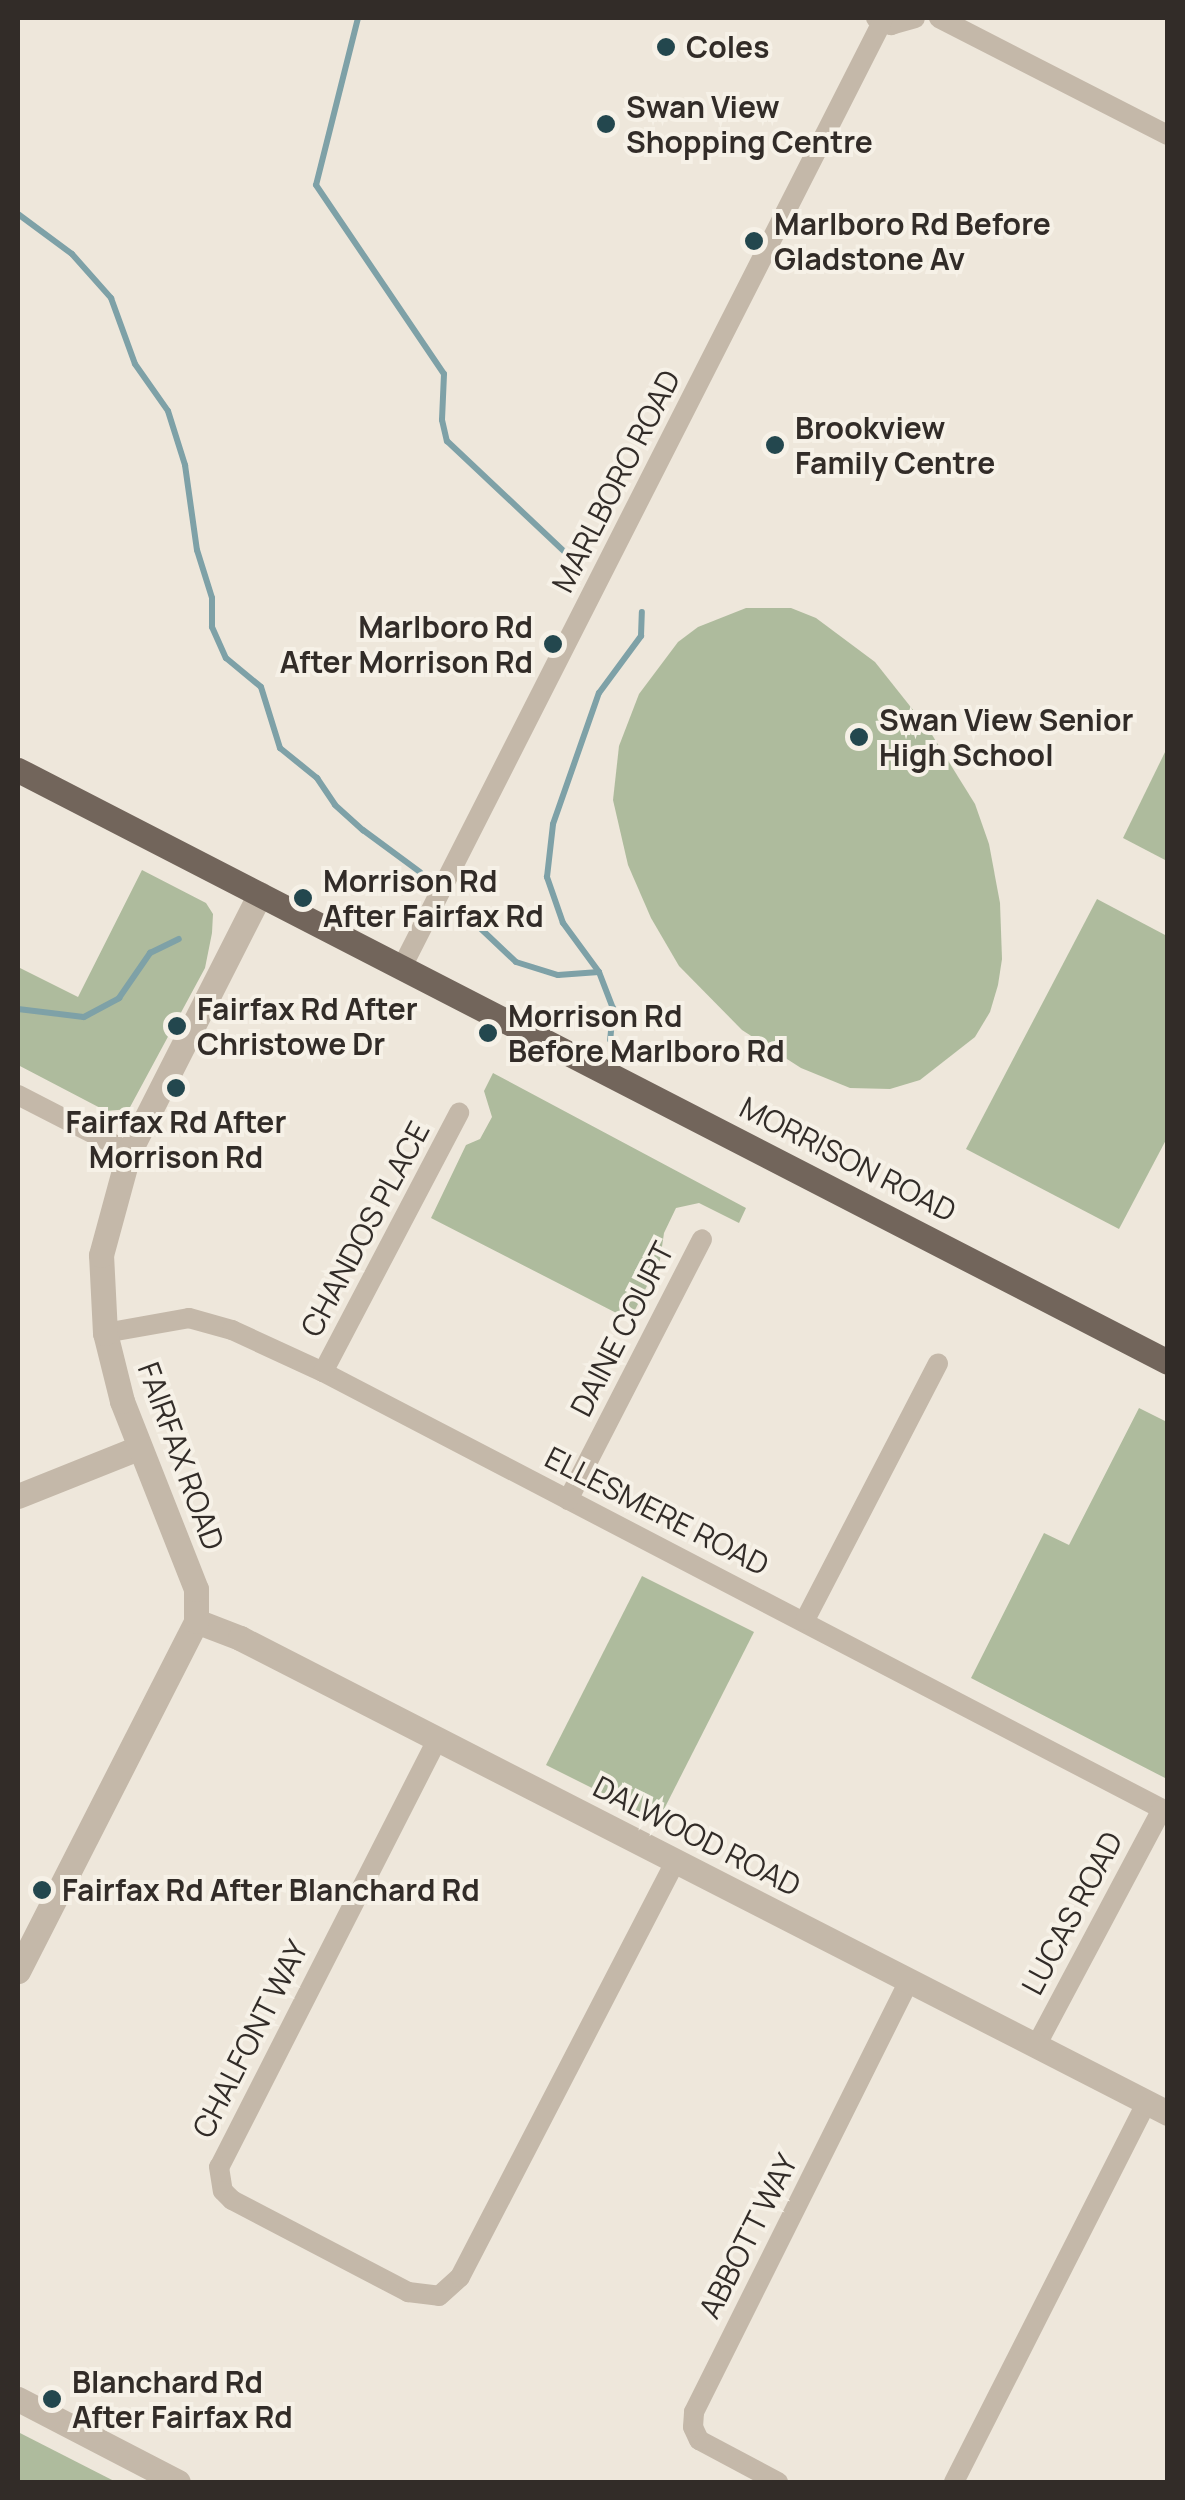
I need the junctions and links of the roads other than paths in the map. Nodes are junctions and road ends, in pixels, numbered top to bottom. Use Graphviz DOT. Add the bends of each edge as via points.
graph roads {
  1 [pos="914,18"];
  2 [pos="939,18"];
  3 [pos="879,20"];
  4 [pos="1168,136"];
  5 [pos="18,770"];
  6 [pos="260,894"];
  7 [pos="402,966"];
  8 [pos="18,1095"];
  9 [pos="459,1113"];
  10 [pos="129,1152"];
  11 [pos="702,1239"];
  12 [pos="105,1333"];
  13 [pos="1168,1362"];
  14 [pos="938,1363"];
  15 [pos="323,1372"];
  16 [pos="138,1448"];
  17 [pos="18,1496"];
  18 [pos="568,1500"];
  19 [pos="805,1620"];
  20 [pos="196,1621"];
  21 [pos="436,1740"];
  22 [pos="1164,1810"];
  23 [pos="674,1862"];
  24 [pos="18,1972"];
  25 [pos="909,1980"];
  26 [pos="1036,2046"];
  27 [pos="1157,2108"];
  28 [pos="18,2399"];
  29 [pos="178,2482"];
  30 [pos="778,2482"];
  31 [pos="954,2482"];
  1 -- 3 [label="street" via="900,24"];
  2 -- 4 [label="street"];
  3 -- 7 [label="street, MARLBORO ROAD"];
  5 -- 6 [label="main road, MORRISON ROAD"];
  6 -- 7 [label="main road, MORRISON ROAD"];
  6 -- 10 [label="street, FAIRFAX ROAD"];
  7 -- 13 [label="main road, MORRISON ROAD"];
  8 -- 10 [label="street"];
  9 -- 15 [label="street, CHANDOS PLACE"];
  10 -- 12 [label="street, FAIRFAX ROAD" via="101,1255"];
  11 -- 18 [label="street, DAINE COURT"];
  12 -- 15 [label="street, ELLESMERE ROAD" via="189,1318"];
  12 -- 16 [label="street, FAIRFAX ROAD"];
  14 -- 19 [label="street"];
  15 -- 18 [label="street, ELLESMERE ROAD"];
  16 -- 17 [label="street"];
  16 -- 20 [label="street, FAIRFAX ROAD" via="196,1589"];
  18 -- 19 [label="street, ELLESMERE ROAD"];
  19 -- 22 [label="street, ELLESMERE ROAD"];
  20 -- 21 [label="street, DALWOOD ROAD"];
  20 -- 24 [label="street"];
  21 -- 23 [label="street, DALWOOD ROAD"];
  21 -- 23 [label="street, CHALFONT WAY" via="219,2167 219,2181 232,2200 408,2292 439,2296 460,2276"];
  22 -- 26 [label="street, LUCAS ROAD"];
  23 -- 25 [label="street, DALWOOD ROAD"];
  25 -- 26 [label="street, DALWOOD ROAD"];
  25 -- 30 [label="street, ABBOTT WAY" via="694,2412 699,2440"];
  26 -- 27 [label="street, DALWOOD ROAD"];
  27 -- 31 [label="street"];
  28 -- 29 [label="street"];
}
